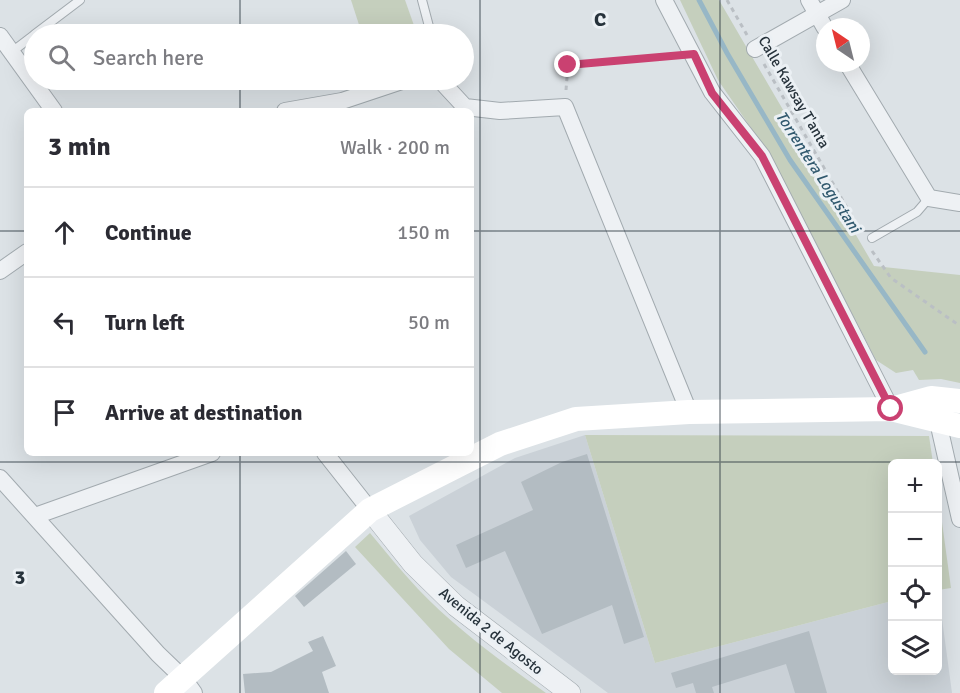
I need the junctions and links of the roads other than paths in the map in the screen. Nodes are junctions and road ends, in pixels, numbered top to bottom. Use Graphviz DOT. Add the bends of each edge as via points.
graph roads {
  1 [pos="80,0"];
  2 [pos="422,0"];
  3 [pos="664,0"];
  4 [pos="842,0"];
  5 [pos="817,14"];
  6 [pos="49,24"];
  7 [pos="428,24"];
  8 [pos="0,36"];
  9 [pos="24,43"];
  10 [pos="755,49"];
  11 [pos="12,51"];
  12 [pos="24,68"];
  13 [pos="852,72"];
  14 [pos="39,90"];
  15 [pos="375,90"];
  16 [pos="449,90"];
  17 [pos="52,108"];
  18 [pos="302,108"];
  19 [pos="474,108"];
  20 [pos="474,108"];
  21 [pos="929,198"];
  22 [pos="960,203"];
  23 [pos="870,241"];
  24 [pos="24,254"];
  25 [pos="0,271"];
  26 [pos="931,398"];
  27 [pos="960,401"];
  28 [pos="891,409"];
  29 [pos="689,412"];
  30 [pos="949,424"];
  31 [pos="204,456"];
  32 [pos="327,456"];
  33 [pos="0,478"];
  34 [pos="370,510"];
  35 [pos="35,516"];
  36 [pos="960,519"];
  37 [pos="181,688"];
  38 [pos="570,693"];
  1 -- 6 [label="lane"];
  2 -- 7 [label="lane"];
  3 -- 28 [label="street" via="712,93 762,156"];
  4 -- 5 [label="street"];
  5 -- 10 [label="street"];
  8 -- 11 [label="street"];
  9 -- 11 [label="lane"];
  11 -- 12 [label="street"];
  13 -- 21 [label="street"];
  14 -- 17 [label="street"];
  15 -- 18 [label="street"];
  16 -- 19 [label="street" via="465,107"];
  20 -- 29 [label="street" via="500,111 565,107"];
  21 -- 22 [label="street"];
  21 -- 23 [label="lane" via="917,212"];
  24 -- 25 [label="street"];
  26 -- 27 [label="main road"];
  26 -- 28 [label="main road"];
  26 -- 30 [label="street"];
  28 -- 29 [label="main road"];
  28 -- 30 [label="main road"];
  29 -- 34 [label="main road" via="576,419 500,444"];
  30 -- 36 [label="street"];
  31 -- 35 [label="street"];
  32 -- 34 [label="street, Avenida 2 de Agosto"];
  33 -- 35 [label="street"];
  34 -- 37 [label="main road"];
  34 -- 38 [label="street, Avenida 2 de Agosto" via="413,564 456,606"];
  35 -- 37 [label="street" via="158,654"];
}
